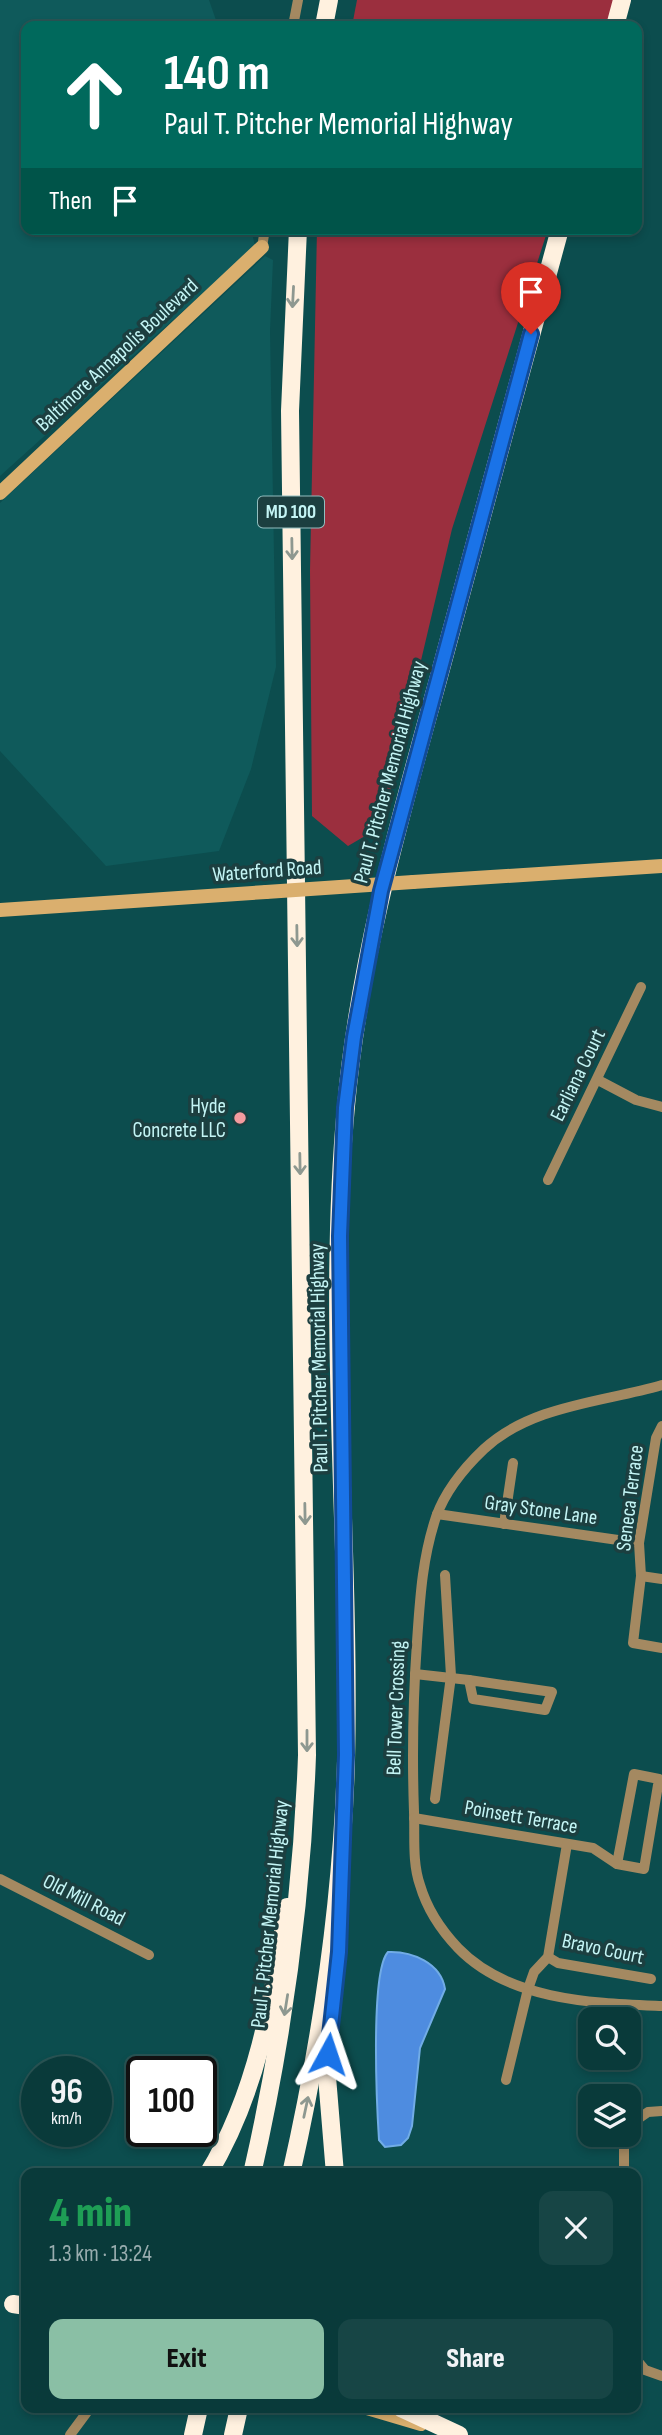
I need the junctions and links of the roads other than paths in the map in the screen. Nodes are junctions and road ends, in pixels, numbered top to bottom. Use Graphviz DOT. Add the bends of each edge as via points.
graph roads {
  1 [pos="298,0"];
  2 [pos="329,0"];
  3 [pos="622,0"];
  4 [pos="294,21"];
  5 [pos="325,21"];
  6 [pos="616,21"];
  7 [pos="264,235"];
  8 [pos="298,235"];
  9 [pos="558,235"];
  10 [pos="262,247"];
  11 [pos="0,493"];
  12 [pos="662,866"];
  13 [pos="0,910"];
  14 [pos="641,987"];
  15 [pos="598,1080"];
  16 [pos="662,1107"];
  17 [pos="548,1180"];
  18 [pos="662,1386"];
  19 [pos="662,1426"];
  20 [pos="513,1463"];
  21 [pos="437,1514"];
  22 [pos="504,1524"];
  23 [pos="639,1542"];
  24 [pos="445,1575"];
  25 [pos="641,1576"];
  26 [pos="662,1579"];
  27 [pos="662,1648"];
  28 [pos="415,1674"];
  29 [pos="451,1676"];
  30 [pos="469,1679"];
  31 [pos="435,1799"];
  32 [pos="414,1818"];
  33 [pos="304,1839"];
  34 [pos="566,1843"];
  35 [pos="617,1864"];
  36 [pos="340,1879"];
  37 [pos="1,1880"];
  38 [pos="149,1955"];
  39 [pos="548,1957"];
  40 [pos="651,1979"];
  41 [pos="528,1989"];
  42 [pos="662,2006"];
  43 [pos="506,2080"];
  44 [pos="662,2111"];
  45 [pos="641,2117"];
  46 [pos="624,2147"];
  47 [pos="211,2168"];
  48 [pos="253,2168"];
  49 [pos="292,2168"];
  50 [pos="335,2168"];
  51 [pos="624,2168"];
  52 [pos="641,2365"];
  53 [pos="662,2376"];
  54 [pos="86,2413"];
  55 [pos="198,2413"];
  56 [pos="238,2413"];
  57 [pos="384,2413"];
  58 [pos="411,2413"];
  59 [pos="70,2435"];
  60 [pos="193,2435"];
  61 [pos="233,2435"];
  62 [pos="457,2435"];
  1 -- 4 [label="street"];
  2 -- 5 [label="highway"];
  3 -- 6 [label="highway"];
  7 -- 10 [label="street"];
  8 -- 33 [label="highway, Paul T. Pitcher Memorial Highway / MD 100, one-way" via="290,411 307,1689"];
  9 -- 36 [label="highway, Paul T. Pitcher Memorial Highway" via="381,891 354,1037 345,1108 340,1236 346,1691"];
  10 -- 11 [label="main road, Baltimore Annapolis Boulevard"];
  12 -- 13 [label="main road, Waterford Road, bridge"];
  14 -- 15 [label="street, Earliana Court"];
  15 -- 16 [label="street" via="636,1100"];
  15 -- 17 [label="street, Earliana Court"];
  18 -- 21 [label="street, Bell Tower Crossing" via="547,1414 513,1428 467,1467"];
  19 -- 23 [label="street, Seneca Terrace" via="656,1438"];
  20 -- 22 [label="street"];
  21 -- 22 [label="street, Gray Stone Lane"];
  21 -- 28 [label="street, Bell Tower Crossing" via="422,1562"];
  22 -- 23 [label="street, Gray Stone Lane"];
  23 -- 25 [label="street, Seneca Terrace"];
  24 -- 29 [label="street"];
  25 -- 26 [label="street, Seneca Terrace"];
  25 -- 27 [label="street, Seneca Terrace" via="633,1643"];
  28 -- 29 [label="street"];
  28 -- 32 [label="street, Bell Tower Crossing" via="411,1730"];
  29 -- 30 [label="street"];
  29 -- 31 [label="street"];
  30 -- 30 [label="street" via="473,1699 545,1710 552,1692"];
  32 -- 34 [label="street, Poinsett Terrace"];
  32 -- 41 [label="street, Bell Tower Crossing" via="419,1885 435,1920 460,1950 493,1975"];
  33 -- 47 [label="highway" via="293,1872 262,2048 243,2105"];
  33 -- 48 [label="highway, Paul T. Pitcher Memorial Highway / MD 100, one-way" via="286,2009"];
  34 -- 35 [label="street, Poinsett Terrace" via="593,1848"];
  34 -- 39 [label="street"];
  35 -- 35 [label="street" via="634,1774 659,1779 645,1869"];
  49 -- 36 [label="highway, Paul T. Pitcher Memorial Highway, one-way" via="323,2014"];
  36 -- 50 [label="highway" via="339,1952 327,2077"];
  37 -- 38 [label="street, Old Mill Road"];
  39 -- 40 [label="street, Bravo Court" via="558,1963"];
  39 -- 41 [label="street" via="534,1972"];
  41 -- 42 [label="street, Bell Tower Crossing" via="600,2003"];
  41 -- 43 [label="street"];
  44 -- 45 [label="street"];
  46 -- 51 [label="street"];
  52 -- 53 [label="street"];
  54 -- 59 [label="street"];
  55 -- 60 [label="highway"];
  56 -- 61 [label="highway"];
  57 -- 62 [label="main road"];
  58 -- 62 [label="highway"];
}
